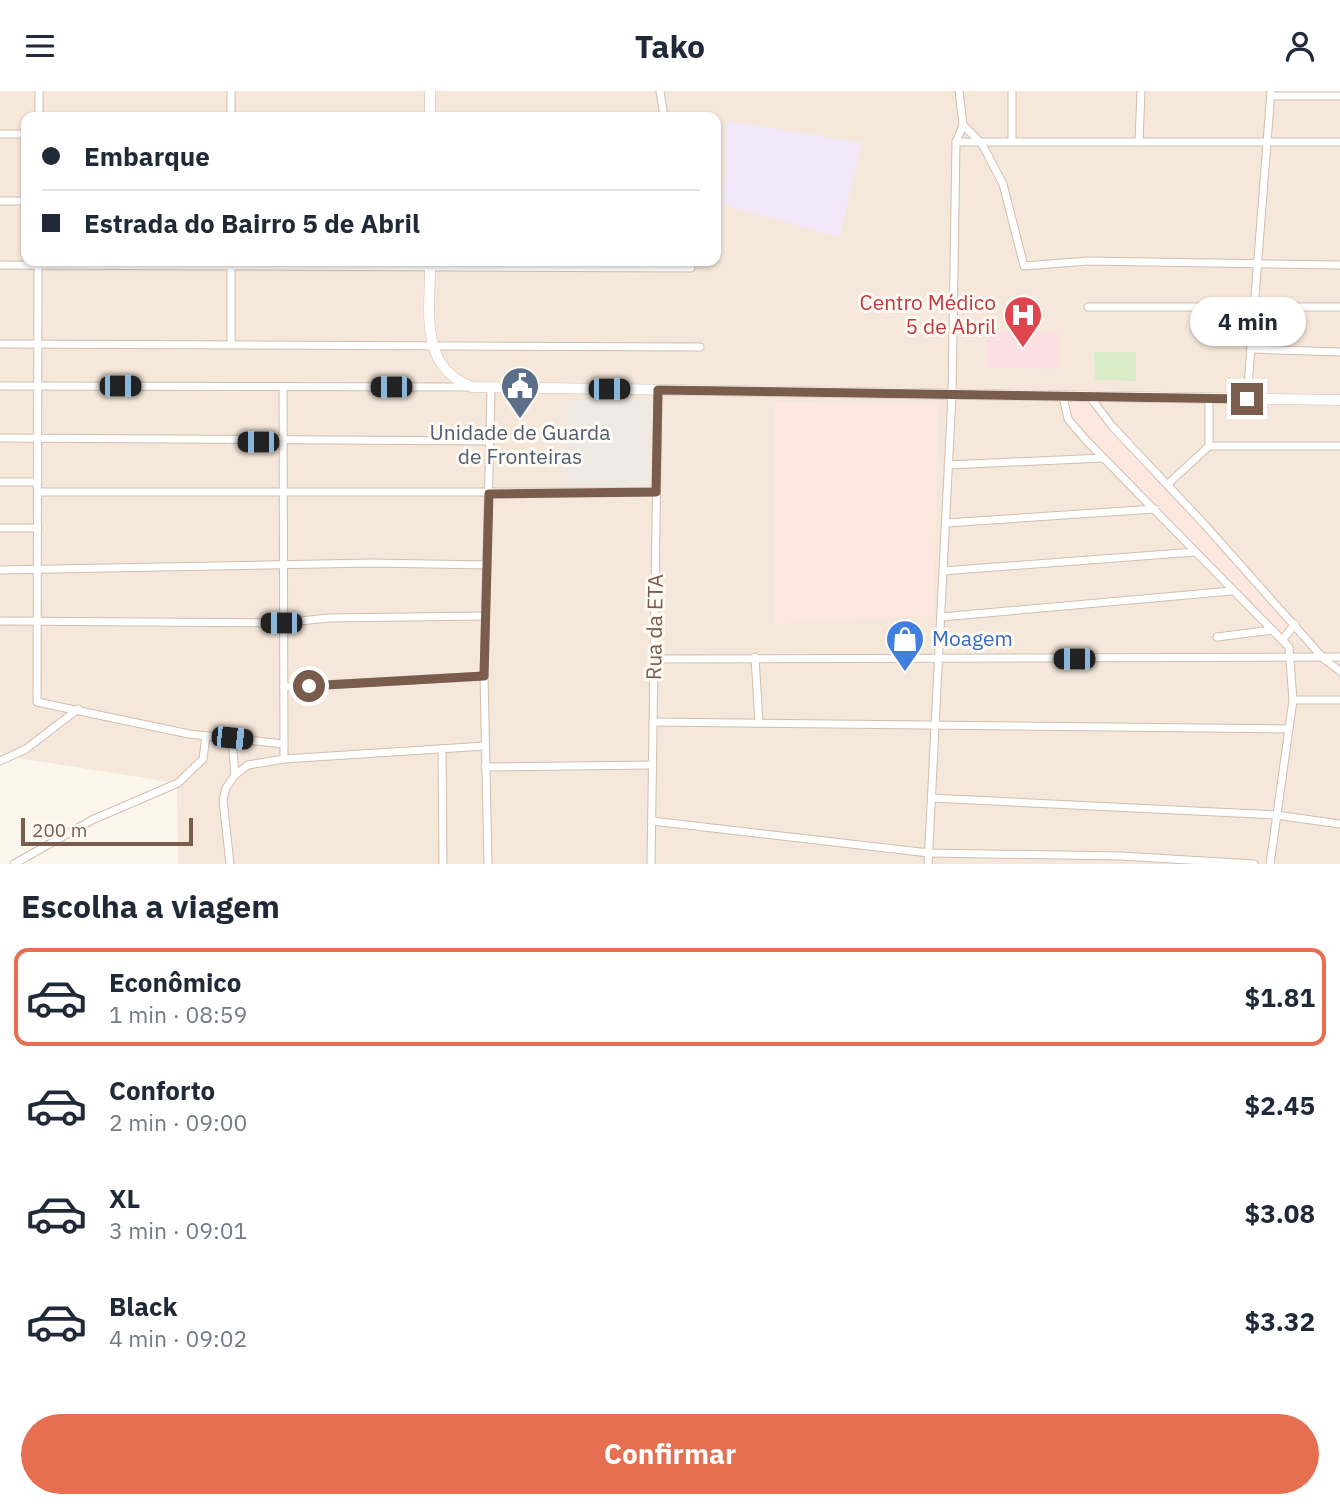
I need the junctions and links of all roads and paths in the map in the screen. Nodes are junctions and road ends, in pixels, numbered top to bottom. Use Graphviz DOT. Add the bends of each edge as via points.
graph roads {
  1 [pos="39,91"];
  2 [pos="231,91"];
  3 [pos="430,91"];
  4 [pos="660,91"];
  5 [pos="959,91"];
  6 [pos="1012,91"];
  7 [pos="1141,91"];
  8 [pos="1271,93"];
  9 [pos="1340,96"];
  10 [pos="39,112"];
  11 [pos="231,112"];
  12 [pos="430,112"];
  13 [pos="663,112"];
  14 [pos="963,125"];
  15 [pos="0,134"];
  16 [pos="21,134"];
  17 [pos="956,142"];
  18 [pos="1012,142"];
  19 [pos="1139,142"];
  20 [pos="1267,142"];
  21 [pos="1340,142"];
  22 [pos="982,144"];
  23 [pos="0,201"];
  24 [pos="21,201"];
  25 [pos="21,264"];
  26 [pos="0,265"];
  27 [pos="1258,265"];
  28 [pos="1340,265"];
  29 [pos="38,266"];
  30 [pos="231,266"];
  31 [pos="430,266"];
  32 [pos="517,266"];
  33 [pos="691,268"];
  34 [pos="1088,307"];
  35 [pos="1254,307"];
  36 [pos="1340,307"];
  37 [pos="0,344"];
  38 [pos="38,344"];
  39 [pos="231,344"];
  40 [pos="431,344"];
  41 [pos="699,347"];
  42 [pos="1251,349"];
  43 [pos="1340,352"];
  44 [pos="0,386"];
  45 [pos="38,386"];
  46 [pos="283,387"];
  47 [pos="472,387"];
  48 [pos="491,389"];
  49 [pos="658,390"];
  50 [pos="952,395"];
  51 [pos="1063,397"];
  52 [pos="1090,397"];
  53 [pos="1209,399"];
  54 [pos="1247,399"];
  55 [pos="1340,400"];
  56 [pos="0,438"];
  57 [pos="38,439"];
  58 [pos="490,441"];
  59 [pos="284,442"];
  60 [pos="1209,446"];
  61 [pos="1340,446"];
  62 [pos="1102,458"];
  63 [pos="948,465"];
  64 [pos="0,482"];
  65 [pos="38,482"];
  66 [pos="1168,484"];
  67 [pos="38,492"];
  68 [pos="656,492"];
  69 [pos="282,493"];
  70 [pos="489,494"];
  71 [pos="1155,509"];
  72 [pos="946,523"];
  73 [pos="0,528"];
  74 [pos="37,528"];
  75 [pos="1195,552"];
  76 [pos="282,565"];
  77 [pos="487,565"];
  78 [pos="38,568"];
  79 [pos="0,570"];
  80 [pos="943,571"];
  81 [pos="1232,591"];
  82 [pos="485,616"];
  83 [pos="941,617"];
  84 [pos="0,621"];
  85 [pos="38,621"];
  86 [pos="281,623"];
  87 [pos="1295,624"];
  88 [pos="1273,630"];
  89 [pos="1217,637"];
  90 [pos="1283,639"];
  91 [pos="755,657"];
  92 [pos="1340,657"];
  93 [pos="654,659"];
  94 [pos="939,659"];
  95 [pos="1291,659"];
  96 [pos="1324,659"];
  97 [pos="1340,671"];
  98 [pos="484,676"];
  99 [pos="284,687"];
  100 [pos="1293,700"];
  101 [pos="1340,700"];
  102 [pos="78,709"];
  103 [pos="653,722"];
  104 [pos="759,723"];
  105 [pos="935,725"];
  106 [pos="1289,729"];
  107 [pos="206,736"];
  108 [pos="232,738"];
  109 [pos="284,744"];
  110 [pos="485,746"];
  111 [pos="442,749"];
  112 [pos="284,759"];
  113 [pos="0,761"];
  114 [pos="653,765"];
  115 [pos="485,767"];
  116 [pos="235,775"];
  117 [pos="932,797"];
  118 [pos="1276,815"];
  119 [pos="652,821"];
  120 [pos="1340,824"];
  121 [pos="929,853"];
  122 [pos="14,864"];
  123 [pos="230,864"];
  124 [pos="443,864"];
  125 [pos="488,864"];
  126 [pos="651,864"];
  127 [pos="928,864"];
  128 [pos="1254,864"];
  129 [pos="1270,864"];
  1 -- 10 [label="street"];
  2 -- 11 [label="street"];
  3 -- 12 [label="street"];
  4 -- 13 [label="street"];
  5 -- 14 [label="street"];
  6 -- 18 [label="street"];
  7 -- 19 [label="street"];
  8 -- 9 [label="street"];
  8 -- 20 [label="street"];
  14 -- 17 [label="street"];
  14 -- 22 [label="street"];
  15 -- 16 [label="street"];
  17 -- 22 [label="street"];
  17 -- 50 [label="street"];
  18 -- 19 [label="street"];
  18 -- 22 [label="street"];
  19 -- 20 [label="street"];
  20 -- 21 [label="street"];
  20 -- 27 [label="street"];
  22 -- 27 [label="street" via="1003,184 1024,266 1088,261"];
  23 -- 24 [label="street"];
  25 -- 26 [label="street"];
  27 -- 28 [label="street"];
  27 -- 35 [label="street"];
  29 -- 38 [label="street"];
  30 -- 39 [label="street"];
  31 -- 40 [label="street"];
  32 -- 33 [label="street"];
  34 -- 35 [label="street"];
  35 -- 36 [label="street"];
  35 -- 42 [label="street"];
  37 -- 38 [label="street"];
  38 -- 39 [label="street"];
  38 -- 45 [label="street"];
  39 -- 40 [label="street"];
  40 -- 41 [label="street"];
  40 -- 47 [label="street" via="441,365 460,383"];
  42 -- 43 [label="street"];
  42 -- 54 [label="street"];
  44 -- 45 [label="street"];
  45 -- 46 [label="street"];
  45 -- 57 [label="street"];
  46 -- 47 [label="street"];
  46 -- 59 [label="street"];
  47 -- 48 [label="street"];
  48 -- 49 [label="street"];
  48 -- 58 [label="street"];
  49 -- 50 [label="street"];
  49 -- 68 [label="street, Rua da ETA"];
  50 -- 51 [label="street"];
  50 -- 63 [label="street"];
  51 -- 52 [label="street"];
  51 -- 62 [label="street" via="1068,419"];
  52 -- 53 [label="street"];
  52 -- 66 [label="street" via="1111,426"];
  53 -- 54 [label="street"];
  53 -- 60 [label="street"];
  54 -- 55 [label="street"];
  56 -- 57 [label="street"];
  57 -- 59 [label="street"];
  57 -- 65 [label="street"];
  58 -- 59 [label="street"];
  58 -- 70 [label="street"];
  59 -- 69 [label="street"];
  60 -- 61 [label="street"];
  60 -- 66 [label="street"];
  62 -- 63 [label="street"];
  62 -- 71 [label="street"];
  63 -- 72 [label="street"];
  64 -- 65 [label="street"];
  65 -- 67 [label="street"];
  66 -- 87 [label="street"];
  67 -- 69 [label="street"];
  67 -- 74 [label="street"];
  68 -- 70 [label="street"];
  68 -- 93 [label="street, Rua da ETA"];
  69 -- 70 [label="street"];
  69 -- 76 [label="street"];
  70 -- 77 [label="street"];
  71 -- 72 [label="street"];
  71 -- 75 [label="street"];
  72 -- 80 [label="street"];
  73 -- 74 [label="street"];
  74 -- 78 [label="street"];
  75 -- 80 [label="street"];
  75 -- 81 [label="street"];
  76 -- 77 [label="street"];
  76 -- 78 [label="street"];
  76 -- 86 [label="street"];
  77 -- 82 [label="street"];
  78 -- 79 [label="street"];
  78 -- 85 [label="street"];
  80 -- 83 [label="street"];
  81 -- 83 [label="street"];
  81 -- 88 [label="street"];
  82 -- 86 [label="street"];
  82 -- 98 [label="street"];
  83 -- 94 [label="street"];
  84 -- 85 [label="street"];
  85 -- 86 [label="street"];
  85 -- 102 [label="street" via="37,702"];
  86 -- 99 [label="street"];
  87 -- 90 [label="street"];
  87 -- 96 [label="street"];
  88 -- 89 [label="street"];
  88 -- 90 [label="street"];
  90 -- 95 [label="street"];
  91 -- 93 [label="street"];
  91 -- 94 [label="street"];
  91 -- 104 [label="street"];
  92 -- 96 [label="street"];
  93 -- 103 [label="street, Rua da ETA"];
  94 -- 95 [label="street"];
  94 -- 105 [label="street"];
  95 -- 96 [label="street"];
  95 -- 100 [label="street"];
  96 -- 97 [label="street"];
  98 -- 99 [label="street"];
  98 -- 110 [label="street"];
  99 -- 109 [label="street"];
  100 -- 101 [label="street"];
  100 -- 106 [label="street"];
  102 -- 107 [label="street"];
  102 -- 113 [label="street" via="26,749"];
  103 -- 104 [label="street"];
  103 -- 114 [label="street, Rua da ETA"];
  104 -- 105 [label="street"];
  105 -- 106 [label="street"];
  105 -- 117 [label="street"];
  106 -- 118 [label="street"];
  107 -- 108 [label="street"];
  107 -- 122 [label="street" via="203,759 184,779 92,820"];
  108 -- 109 [label="street"];
  108 -- 116 [label="street"];
  109 -- 112 [label="street"];
  110 -- 111 [label="street"];
  110 -- 115 [label="street"];
  111 -- 112 [label="street"];
  111 -- 124 [label="street"];
  112 -- 116 [label="street" via="253,763"];
  114 -- 115 [label="street"];
  114 -- 119 [label="street, Rua da ETA"];
  115 -- 125 [label="street"];
  116 -- 123 [label="street" via="223,800"];
  117 -- 118 [label="street"];
  117 -- 121 [label="street"];
  118 -- 120 [label="street"];
  118 -- 129 [label="street"];
  119 -- 121 [label="street"];
  119 -- 126 [label="street, Rua da ETA"];
  121 -- 127 [label="street"];
  121 -- 128 [label="street"];
}
